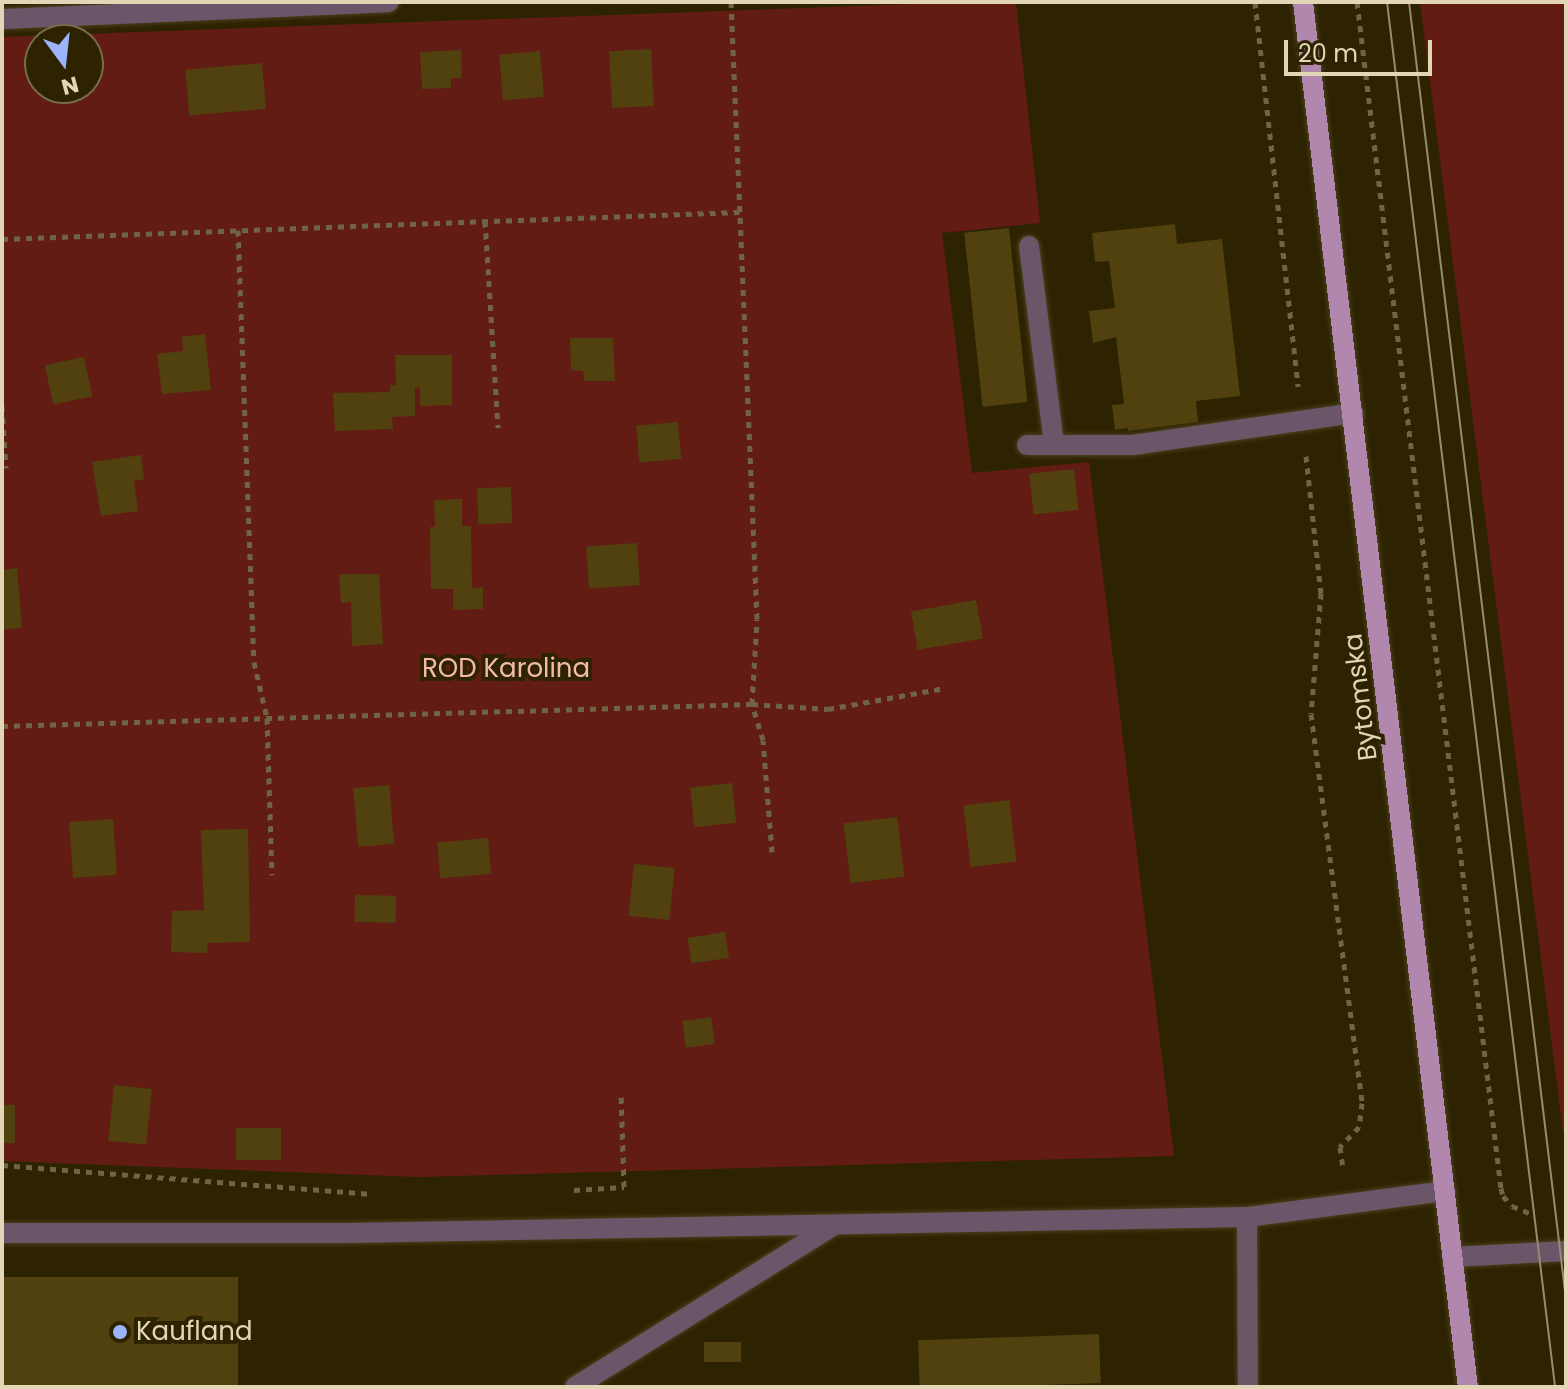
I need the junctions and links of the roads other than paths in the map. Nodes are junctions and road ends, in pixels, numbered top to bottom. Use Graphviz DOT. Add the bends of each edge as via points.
graph roads {
  1 [pos="389,2"];
  2 [pos="1303,2"];
  3 [pos="2,19"];
  4 [pos="1029,246"];
  5 [pos="1354,413"];
  6 [pos="1054,443"];
  7 [pos="1027,445"];
  8 [pos="1445,1191"];
  9 [pos="1247,1217"];
  10 [pos="834,1225"];
  11 [pos="2,1233"];
  12 [pos="1566,1251"];
  13 [pos="1452,1257"];
  14 [pos="575,1387"];
  15 [pos="1248,1387"];
  16 [pos="1468,1387"];
  1 -- 3 [label="lane"];
  2 -- 5 [label="main road, Bytomska"];
  4 -- 6 [label="lane"];
  5 -- 6 [label="lane" via="1133,445"];
  5 -- 8 [label="main road, Bytomska"];
  6 -- 7 [label="lane"];
  8 -- 9 [label="lane"];
  8 -- 13 [label="main road, Bytomska"];
  9 -- 10 [label="lane"];
  9 -- 15 [label="lane"];
  10 -- 11 [label="lane"];
  10 -- 14 [label="lane"];
  12 -- 13 [label="lane"];
  13 -- 16 [label="main road, Bytomska"];
}
